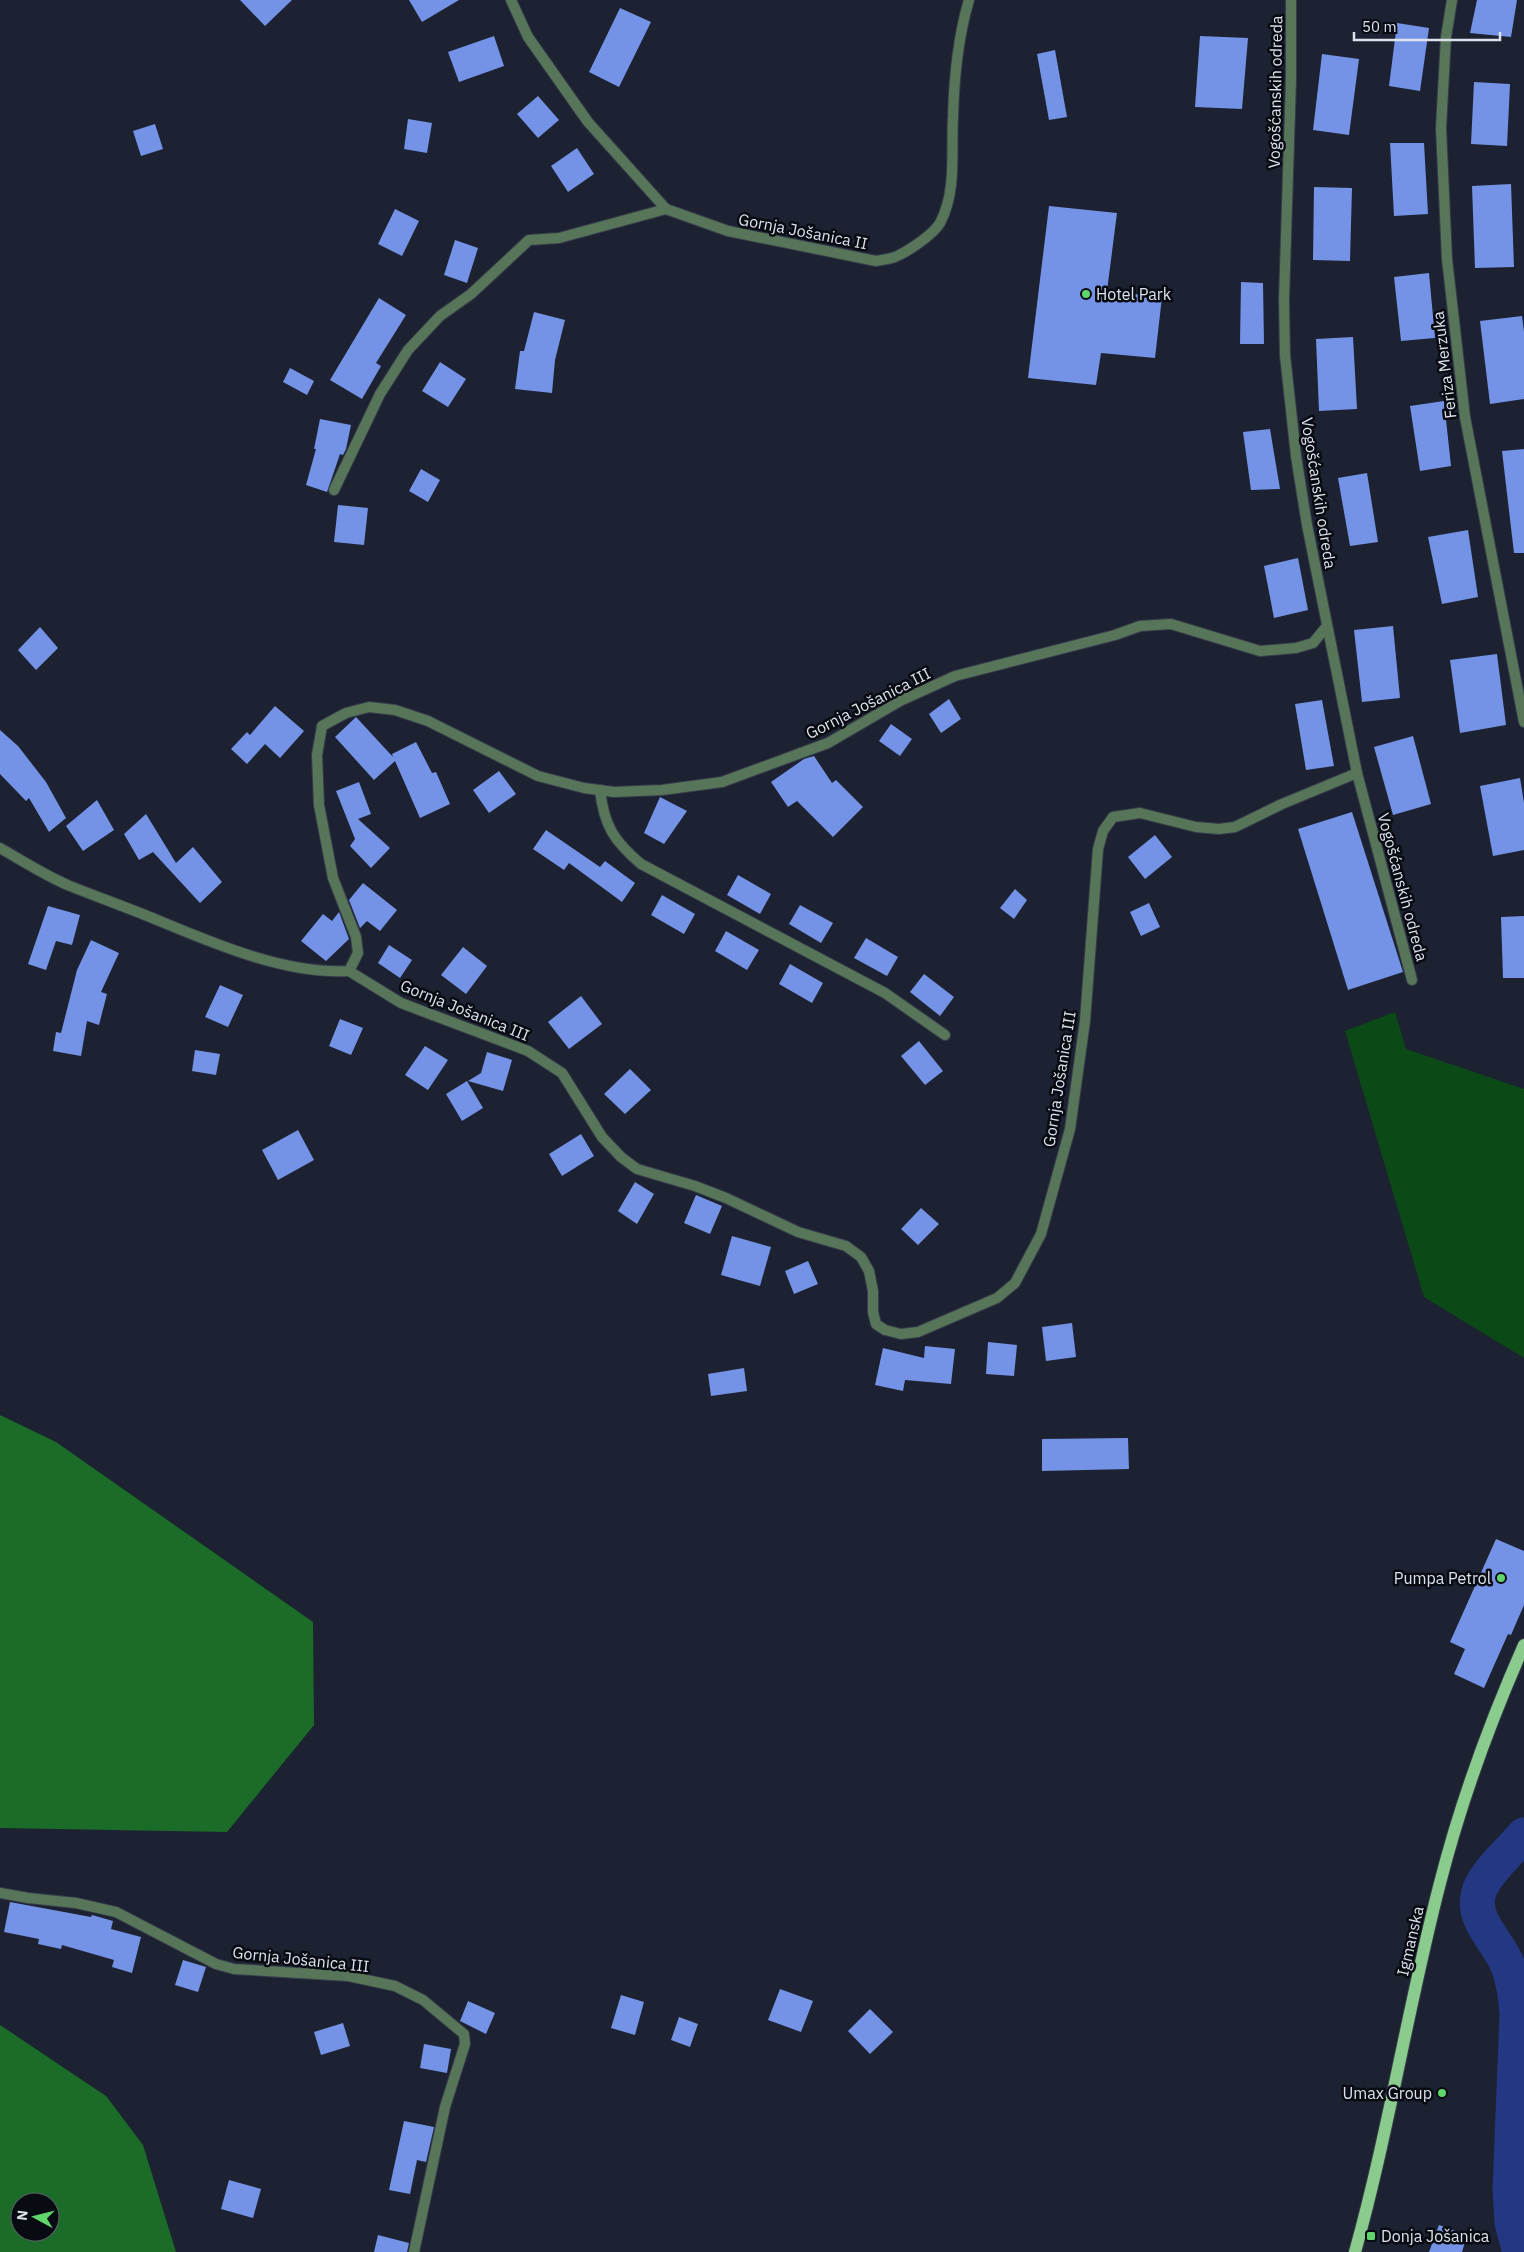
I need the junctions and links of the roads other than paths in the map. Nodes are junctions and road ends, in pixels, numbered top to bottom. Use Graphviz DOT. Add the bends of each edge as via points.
graph roads {
  1 [pos="511,0"];
  2 [pos="969,0"];
  3 [pos="1291,0"];
  4 [pos="1452,0"];
  5 [pos="666,209"];
  6 [pos="334,490"];
  7 [pos="1327,626"];
  8 [pos="1524,722"];
  9 [pos="1357,773"];
  10 [pos="600,790"];
  11 [pos="0,848"];
  12 [pos="349,971"];
  13 [pos="1412,980"];
  14 [pos="945,1035"];
  15 [pos="1524,1645"];
  16 [pos="0,1893"];
  17 [pos="414,2252"];
  18 [pos="1355,2252"];
  1 -- 5 [label="street, Gornja Jošanica II" via="528,37 588,122"];
  2 -- 5 [label="street, Gornja Jošanica II" via="959,51 953,117 954,164 949,196 940,224 920,242 894,257 876,261 728,231"];
  3 -- 7 [label="street, Vogošćanskih odreda" via="1285,355 1296,456"];
  4 -- 8 [label="street, Feriza Merzuka" via="1446,36 1441,128 1447,259 1465,417"];
  5 -- 6 [label="street" via="559,238 529,240 471,294 440,316 408,350 380,394"];
  7 -- 9 [label="street, Vogošćanskih odreda"];
  7 -- 10 [label="street, Gornja Jošanica III" via="1313,643 1260,651 1171,624 1140,626 956,676 900,701 828,743 722,782 662,790"];
  9 -- 12 [label="street, Gornja Jošanica III" via="1235,827 1196,827 1140,813 1113,817 1103,831 1098,849 1085,1021 1070,1129 1041,1234 1015,1283 997,1298 918,1332 901,1334 876,1324 869,1271 861,1257 846,1246 798,1232 695,1186 637,1169 602,1137 562,1073 528,1051 401,1003"];
  9 -- 13 [label="street, Vogošćanskih odreda"];
  10 -- 12 [label="street, Gornja Jošanica III" via="538,776 428,721 395,710 369,707 346,713 322,726 317,755 319,805 333,878 356,937 358,952"];
  10 -- 14 [label="street" via="608,826 621,846 641,864 885,994"];
  11 -- 12 [label="street" via="70,886 194,936 280,964 330,972"];
  15 -- 18 [label="main road, Igmanska" via="1481,1749 1440,1883 1387,2126"];
  16 -- 17 [label="street, Gornja Jošanica III" via="116,1912 216,1964 234,1969 348,1976 395,1986 423,2000 457,2027 464,2034 464,2044 445,2107"];
}
